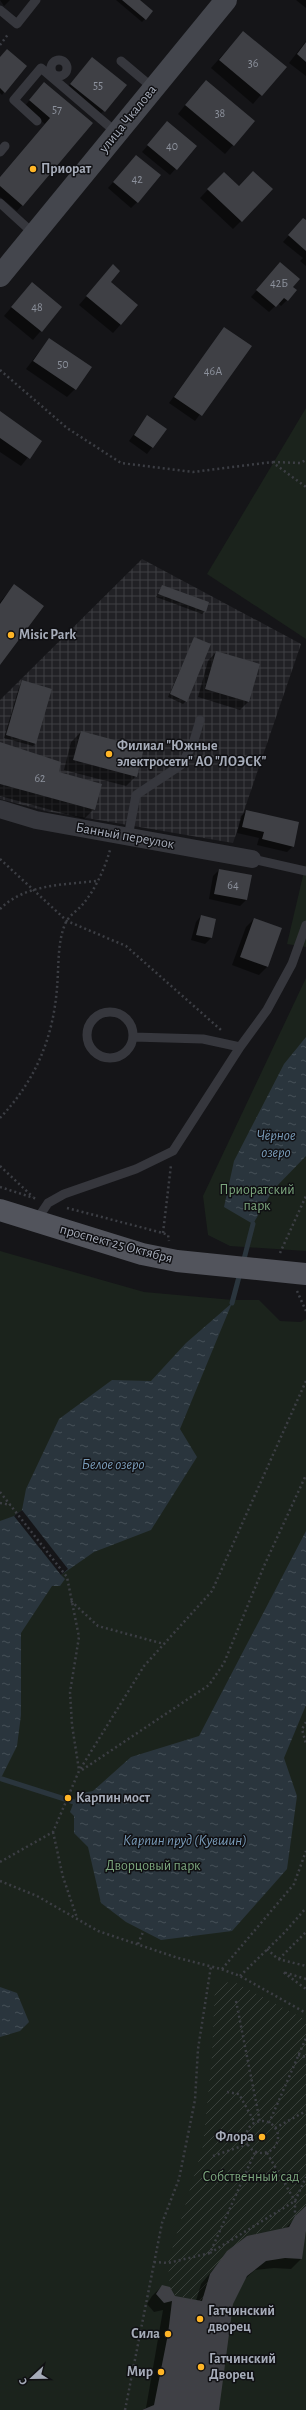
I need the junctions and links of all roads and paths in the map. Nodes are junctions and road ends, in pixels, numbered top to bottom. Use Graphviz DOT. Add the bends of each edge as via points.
graph roads {
  1 [pos="36,0"];
  2 [pos="226,0"];
  3 [pos="0,10"];
  4 [pos="67,60"];
  5 [pos="121,61"];
  6 [pos="52,75"];
  7 [pos="154,88"];
  8 [pos="37,120"];
  9 [pos="117,133"];
  10 [pos="0,203"];
  11 [pos="34,234"];
  12 [pos="0,276"];
  13 [pos="0,370"];
  14 [pos="306,460"];
  15 [pos="272,462"];
  16 [pos="306,487"];
  17 [pos="200,720"];
  18 [pos="0,809"];
  19 [pos="128,837"];
  20 [pos="0,859"];
  21 [pos="252,859"];
  22 [pos="106,864"];
  23 [pos="306,871"];
  24 [pos="96,881"];
  25 [pos="34,889"];
  26 [pos="0,909"];
  27 [pos="67,921"];
  28 [pos="306,925"];
  29 [pos="133,1037"];
  30 [pos="240,1047"];
  31 [pos="0,1118"];
  32 [pos="173,1151"];
  33 [pos="0,1166"];
  34 [pos="0,1187"];
  35 [pos="306,1196"];
  36 [pos="33,1198"];
  37 [pos="48,1203"];
  38 [pos="0,1210"];
  39 [pos="35,1222"];
  40 [pos="163,1234"];
  41 [pos="174,1253"];
  42 [pos="275,1264"];
  43 [pos="301,1282"];
  44 [pos="306,1312"];
  45 [pos="306,1381"];
  46 [pos="306,1474"];
  47 [pos="0,1492"];
  48 [pos="0,1503"];
  49 [pos="11,1505"];
  50 [pos="70,1600"];
  51 [pos="164,1644"];
  52 [pos="306,1722"];
  53 [pos="306,1744"];
  54 [pos="80,1771"];
  55 [pos="53,1832"];
  56 [pos="306,1851"];
  57 [pos="306,1857"];
  58 [pos="0,1862"];
  59 [pos="0,1881"];
  60 [pos="306,1908"];
  61 [pos="78,1919"];
  62 [pos="144,1932"];
  63 [pos="306,1932"];
  64 [pos="138,1944"];
  65 [pos="267,1949"];
  66 [pos="278,1959"];
  67 [pos="211,1966"];
  68 [pos="306,1966"];
  69 [pos="222,1969"];
  70 [pos="240,1976"];
  71 [pos="306,1979"];
  72 [pos="306,1989"];
  73 [pos="236,2001"];
  74 [pos="306,2013"];
  75 [pos="306,2038"];
  76 [pos="298,2055"];
  77 [pos="306,2057"];
  78 [pos="227,2092"];
  79 [pos="306,2111"];
  80 [pos="260,2122"];
  81 [pos="255,2123"];
  82 [pos="269,2123"];
  83 [pos="275,2128"];
  84 [pos="248,2144"];
  85 [pos="255,2152"];
  86 [pos="267,2153"];
  87 [pos="213,2156"];
  88 [pos="306,2177"];
  89 [pos="295,2201"];
  90 [pos="295,2216"];
  91 [pos="210,2253"];
  92 [pos="154,2262"];
  93 [pos="125,2410"];
  1 -- 3 [label="lane" via="17,24"];
  2 -- 7 [label="main road, улица Чкалова"];
  4 -- 6 [label="lane" via="67,69 63,75"];
  5 -- 7 [label="lane"];
  6 -- 8 [label="lane" via="41,68 14,100"];
  6 -- 9 [label="lane"];
  7 -- 9 [label="main road, улица Чкалова"];
  9 -- 11 [label="main road, улица Чкалова"];
  10 -- 11 [label="lane"];
  11 -- 12 [label="main road, улица Чкалова"];
  13 -- 15 [label="path" via="67,428 121,463 193,472"];
  14 -- 15 [label="path" via="300,463"];
  15 -- 16 [label="path"];
  17 -- 19 [label="lane" via="193,744 181,765 136,794"];
  18 -- 19 [label="street, Банный переулок" via="36,820"];
  19 -- 21 [label="street, Банный переулок"];
  20 -- 25 [label="path"];
  21 -- 23 [label="lane"];
  22 -- 24 [label="path"];
  24 -- 25 [label="path"];
  24 -- 27 [label="path" via="84,903"];
  25 -- 26 [label="path" via="8,901"];
  25 -- 27 [label="path"];
  27 -- 30 [label="path" via="126,946"];
  27 -- 31 [label="path" via="62,936 56,1005 42,1058 18,1099"];
  28 -- 30 [label="lane" via="292,964 267,1010"];
  29 -- 29 [label="lane" via="129,1049 124,1053 118,1057 105,1058 93,1052 87,1040 88,1027 96,1016 108,1012 121,1014 130,1024"];
  29 -- 30 [label="lane" via="203,1039"];
  30 -- 32 [label="lane"];
  32 -- 37 [label="lane" via="136,1169 64,1194"];
  32 -- 40 [label="path"];
  33 -- 36 [label="path"];
  34 -- 36 [label="path"];
  35 -- 42 [label="path"];
  36 -- 37 [label="path"];
  37 -- 39 [label="lane"];
  37 -- 40 [label="path"];
  38 -- 39 [label="main road, проспект 25 Октября"];
  39 -- 41 [label="main road, проспект 25 Октября" via="142,1254"];
  40 -- 41 [label="path" via="168,1235"];
  41 -- 42 [label="main road, проспект 25 Октября"];
  42 -- 43 [label="main road, проспект 25 Октября"];
  43 -- 44 [label="path"];
  45 -- 51 [label="path" via="212,1591"];
  46 -- 54 [label="path" via="224,1663 209,1685"];
  47 -- 49 [label="path"];
  48 -- 49 [label="path"];
  49 -- 50 [label="path" via="67,1577"];
  50 -- 51 [label="path" via="98,1626"];
  50 -- 54 [label="path" via="79,1637 70,1692 72,1725"];
  51 -- 54 [label="path" via="144,1666"];
  52 -- 53 [label="path" via="302,1729"];
  54 -- 55 [label="path"];
  55 -- 58 [label="path"];
  55 -- 61 [label="path" via="65,1883"];
  56 -- 57 [label="path"];
  57 -- 69 [label="path" via="294,1884"];
  59 -- 61 [label="path" via="38,1896"];
  60 -- 65 [label="path"];
  61 -- 64 [label="path" via="98,1931"];
  62 -- 64 [label="path"];
  63 -- 66 [label="path"];
  64 -- 67 [label="path"];
  65 -- 66 [label="path"];
  65 -- 70 [label="path"];
  66 -- 68 [label="path"];
  67 -- 69 [label="path"];
  67 -- 92 [label="path" via="198,2049 195,2100 179,2179 162,2222"];
  69 -- 70 [label="path"];
  70 -- 74 [label="path"];
  71 -- 72 [label="path" via="283,1972"];
  73 -- 80 [label="path"];
  75 -- 76 [label="path"];
  76 -- 77 [label="path"];
  76 -- 82 [label="path"];
  78 -- 81 [label="path" via="239,2094"];
  79 -- 83 [label="path"];
  80 -- 81 [label="path"];
  80 -- 82 [label="path"];
  81 -- 84 [label="path" via="247,2131"];
  82 -- 83 [label="path"];
  83 -- 86 [label="path" via="277,2144"];
  84 -- 85 [label="path"];
  84 -- 87 [label="path"];
  85 -- 86 [label="path"];
  85 -- 91 [label="path"];
  86 -- 89 [label="path"];
  88 -- 89 [label="path"];
  89 -- 90 [label="path"];
  89 -- 91 [label="path"];
  91 -- 92 [label="path" via="168,2263"];
  92 -- 93 [label="path"];
}
